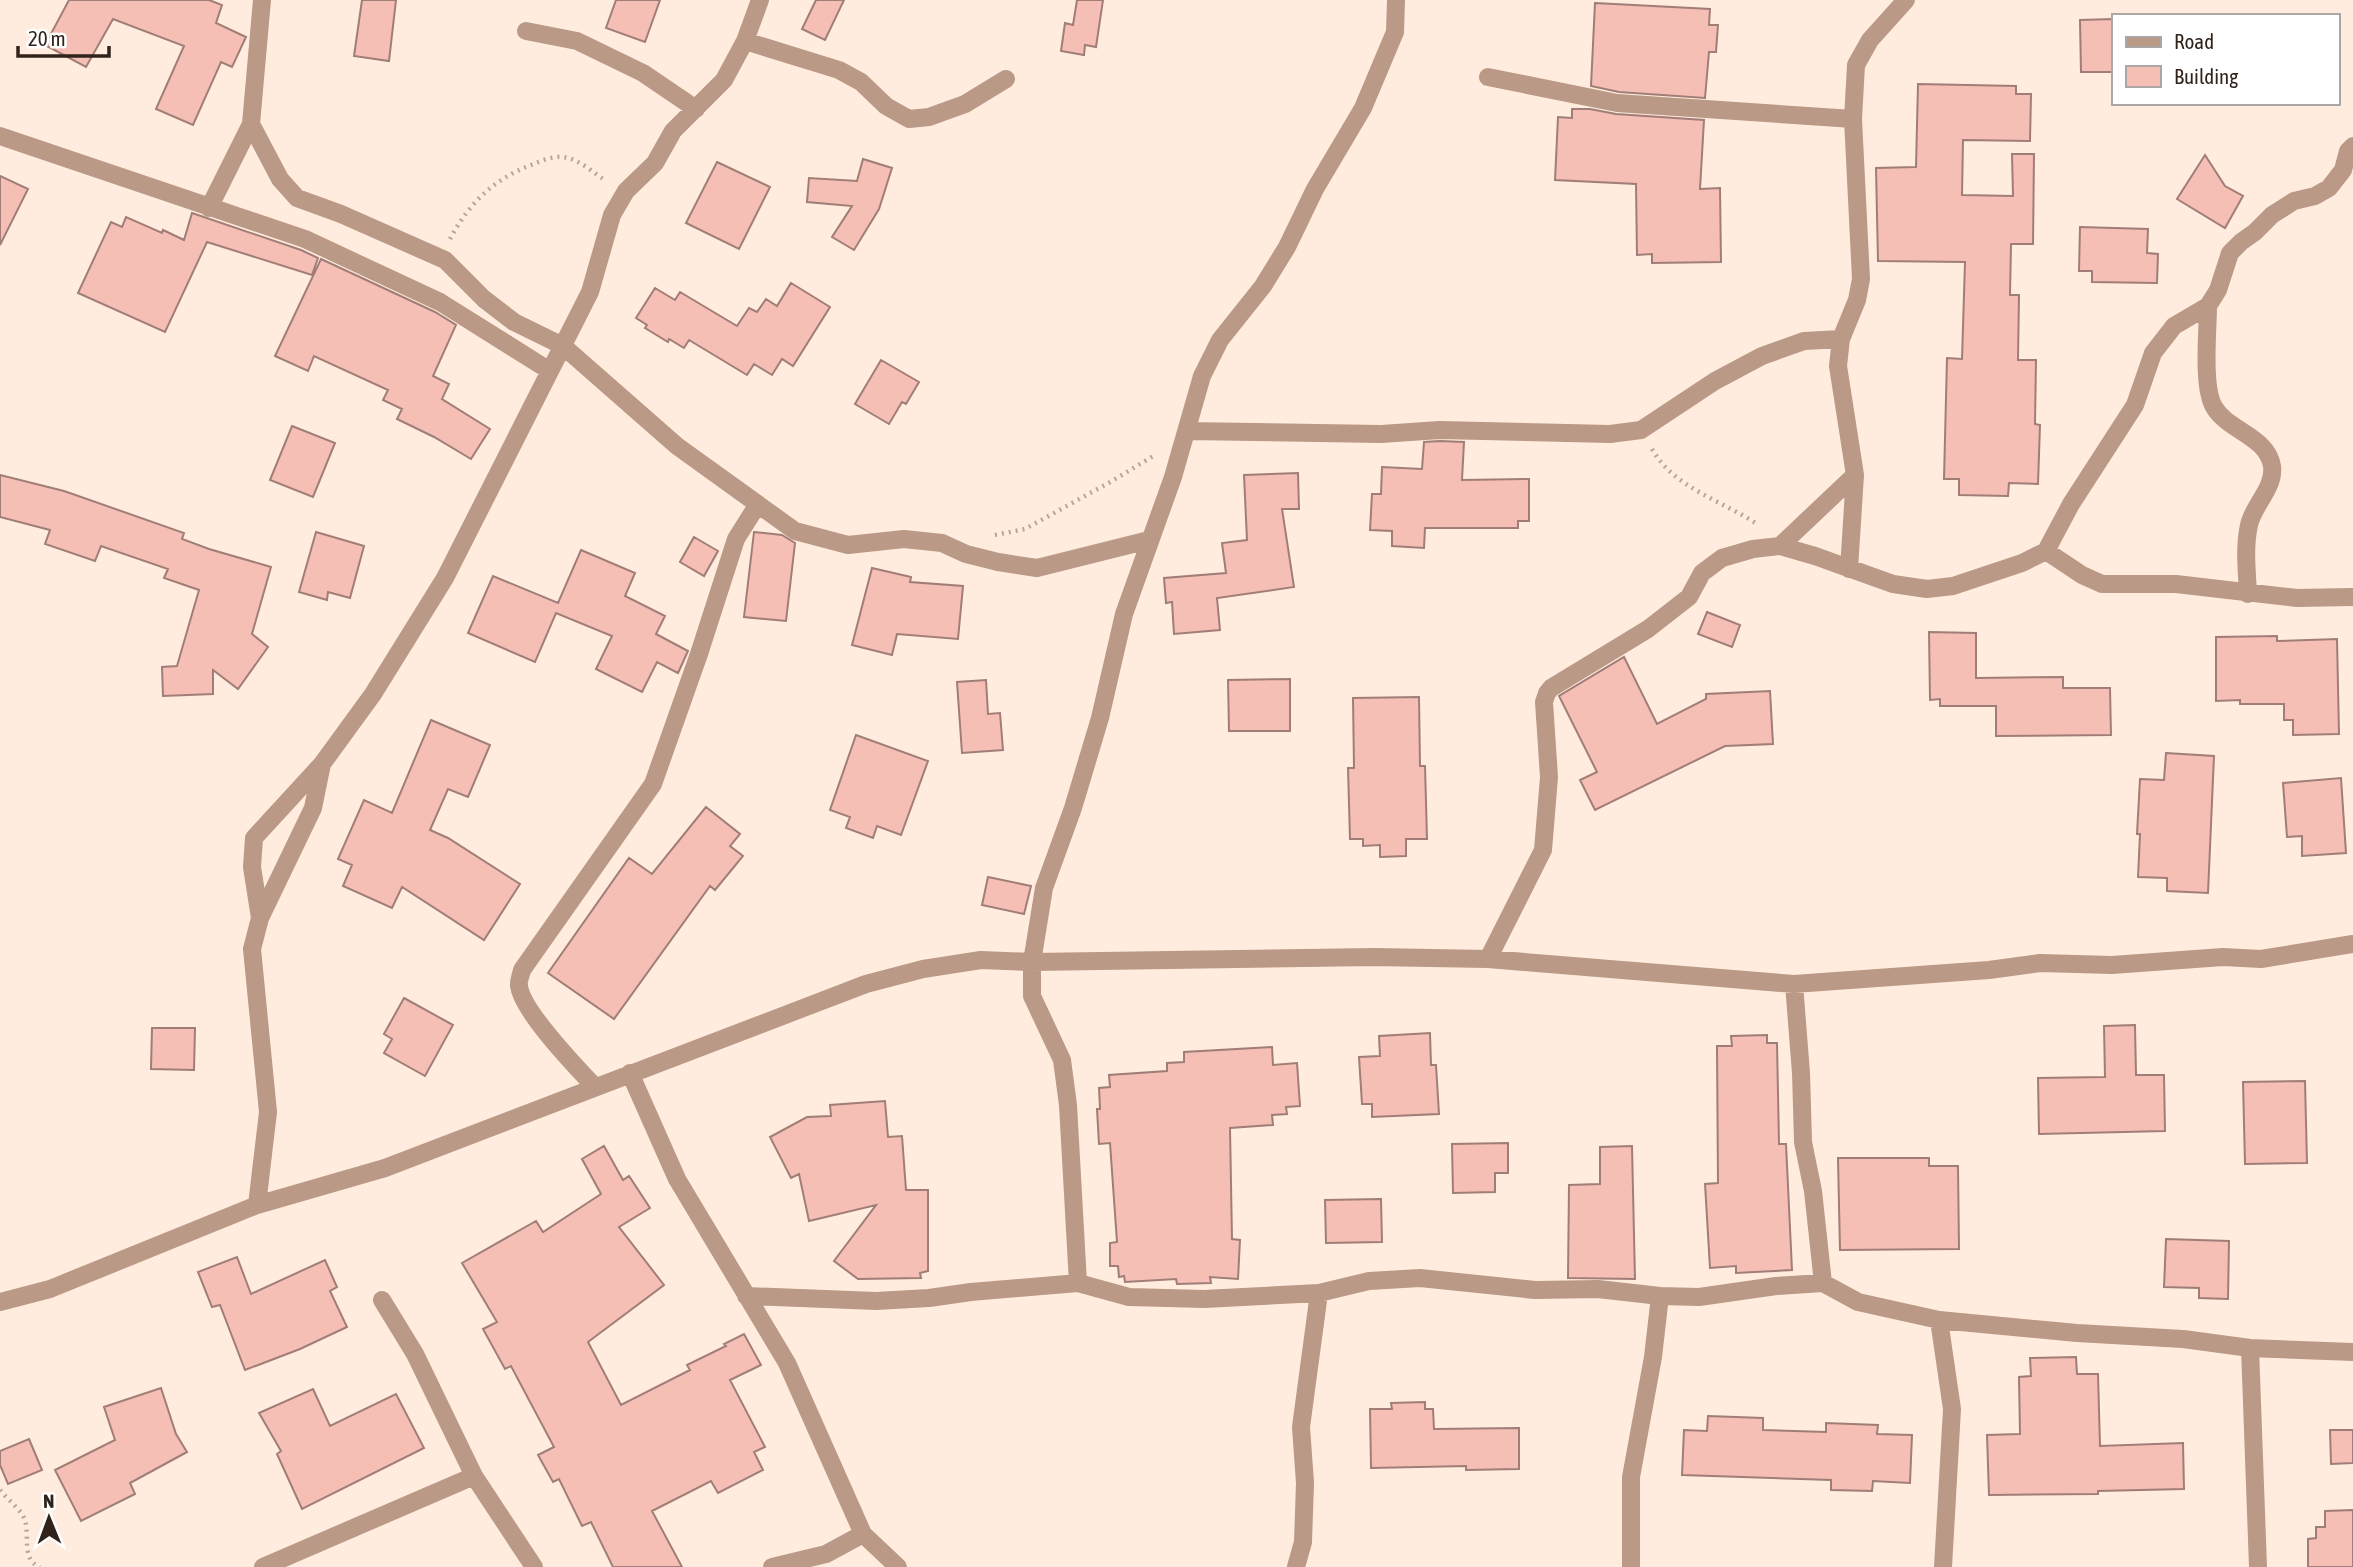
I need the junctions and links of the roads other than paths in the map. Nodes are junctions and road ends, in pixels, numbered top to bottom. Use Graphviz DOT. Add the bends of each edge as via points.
graph roads {
  1 [pos="262,0"];
  2 [pos="761,0"];
  3 [pos="1906,0"];
  4 [pos="1399,5"];
  5 [pos="526,31"];
  6 [pos="746,41"];
  7 [pos="1488,77"];
  8 [pos="1006,79"];
  9 [pos="696,108"];
  10 [pos="1853,119"];
  11 [pos="251,124"];
  12 [pos="0,136"];
  13 [pos="2353,146"];
  14 [pos="209,208"];
  15 [pos="2208,306"];
  16 [pos="1841,339"];
  17 [pos="563,346"];
  18 [pos="550,371"];
  19 [pos="1186,431"];
  20 [pos="1854,475"];
  21 [pos="758,504"];
  22 [pos="1149,540"];
  23 [pos="1780,546"];
  24 [pos="2046,551"];
  25 [pos="1849,569"];
  26 [pos="2248,594"];
  27 [pos="2353,597"];
  28 [pos="322,764"];
  29 [pos="260,918"];
  30 [pos="2353,944"];
  31 [pos="1488,959"];
  32 [pos="1032,962"];
  33 [pos="1794,984"];
  34 [pos="630,1073"];
  35 [pos="595,1087"];
  36 [pos="257,1205"];
  37 [pos="1078,1283"];
  38 [pos="1822,1283"];
  39 [pos="1319,1293"];
  40 [pos="746,1296"];
  41 [pos="1660,1296"];
  42 [pos="382,1300"];
  43 [pos="0,1302"];
  44 [pos="1939,1320"];
  45 [pos="2250,1348"];
  46 [pos="2353,1352"];
  47 [pos="474,1476"];
  48 [pos="863,1534"];
  49 [pos="263,1567"];
  50 [pos="534,1567"];
  51 [pos="772,1567"];
  52 [pos="898,1567"];
  53 [pos="1296,1567"];
  54 [pos="1631,1567"];
  55 [pos="1943,1567"];
  56 [pos="2258,1567"];
  1 -- 11 [label="street"];
  2 -- 6 [label="street"];
  3 -- 10 [label="street" via="1870,40 1856,65"];
  4 -- 19 [label="street" via="1395,32 1363,108 1263,286 1220,340 1202,376"];
  5 -- 9 [label="street" via="576,41 643,73"];
  6 -- 8 [label="street" via="839,70 909,119 965,104"];
  6 -- 9 [label="street" via="724,80"];
  7 -- 10 [label="street" via="1617,103"];
  9 -- 17 [label="street" via="673,131 655,163 626,191 612,215 590,292"];
  10 -- 16 [label="street" via="1861,279"];
  11 -- 14 [label="street"];
  11 -- 17 [label="street" via="280,179 297,198 445,260 514,322"];
  12 -- 14 [label="street"];
  13 -- 15 [label="street" via="2329,188 2272,215 2230,253"];
  14 -- 18 [label="street" via="305,239 440,302"];
  15 -- 24 [label="street" via="2174,326 2153,353 2135,405"];
  15 -- 26 [label="street" via="2207,377 2213,406 2230,425 2263,446 2272,464 2272,477 2249,521 2245,546"];
  16 -- 19 [label="street" via="1804,341 1762,356 1714,381 1641,430 1610,434"];
  16 -- 20 [label="street" via="1838,366"];
  17 -- 18 [label="street"];
  17 -- 21 [label="street" via="677,446"];
  18 -- 28 [label="street" via="444,578 373,694"];
  19 -- 22 [label="street"];
  20 -- 23 [label="street"];
  20 -- 25 [label="street"];
  21 -- 22 [label="street" via="795,531 848,545 904,539 942,543 966,554 1037,568"];
  21 -- 35 [label="street" via="736,539 653,784 522,970 519,987 529,1006 555,1045"];
  22 -- 32 [label="street" via="1124,614 1073,808 1044,888"];
  23 -- 25 [label="street"];
  23 -- 31 [label="street" via="1722,558 1702,573 1689,597 1658,621 1546,693 1549,777 1543,850"];
  24 -- 25 [label="street" via="1953,586 1927,589 1893,584"];
  24 -- 26 [label="street" via="2102,584 2176,584"];
  26 -- 27 [label="street"];
  28 -- 29 [label="street" via="313,808"];
  28 -- 29 [label="street" via="254,838 252,867"];
  29 -- 36 [label="street" via="253,949 268,1111"];
  30 -- 33 [label="street" via="2261,959 2040,963"];
  31 -- 32 [label="street"];
  31 -- 33 [label="street"];
  32 -- 34 [label="street" via="981,961 866,984"];
  32 -- 37 [label="street" via="1032,996 1062,1060"];
  33 -- 38 [label="street" via="1802,1142 1813,1191"];
  34 -- 35 [label="street"];
  34 -- 40 [label="street" via="677,1179"];
  35 -- 36 [label="street" via="385,1168"];
  36 -- 43 [label="street" via="50,1289"];
  37 -- 39 [label="street" via="1129,1297 1204,1299"];
  37 -- 40 [label="street" via="876,1301"];
  38 -- 41 [label="street" via="1699,1297"];
  38 -- 44 [label="street" via="1858,1302"];
  39 -- 41 [label="street" via="1369,1281 1420,1278"];
  39 -- 53 [label="street" via="1301,1427 1303,1542"];
  40 -- 48 [label="street" via="787,1363"];
  41 -- 54 [label="street" via="1631,1477"];
  42 -- 47 [label="street" via="415,1354"];
  44 -- 45 [label="street"];
  44 -- 55 [label="street" via="1952,1409"];
  45 -- 46 [label="street"];
  45 -- 56 [label="street"];
  47 -- 49 [label="street"];
  47 -- 50 [label="street"];
  48 -- 51 [label="street" via="825,1554"];
  48 -- 52 [label="street"];
}
